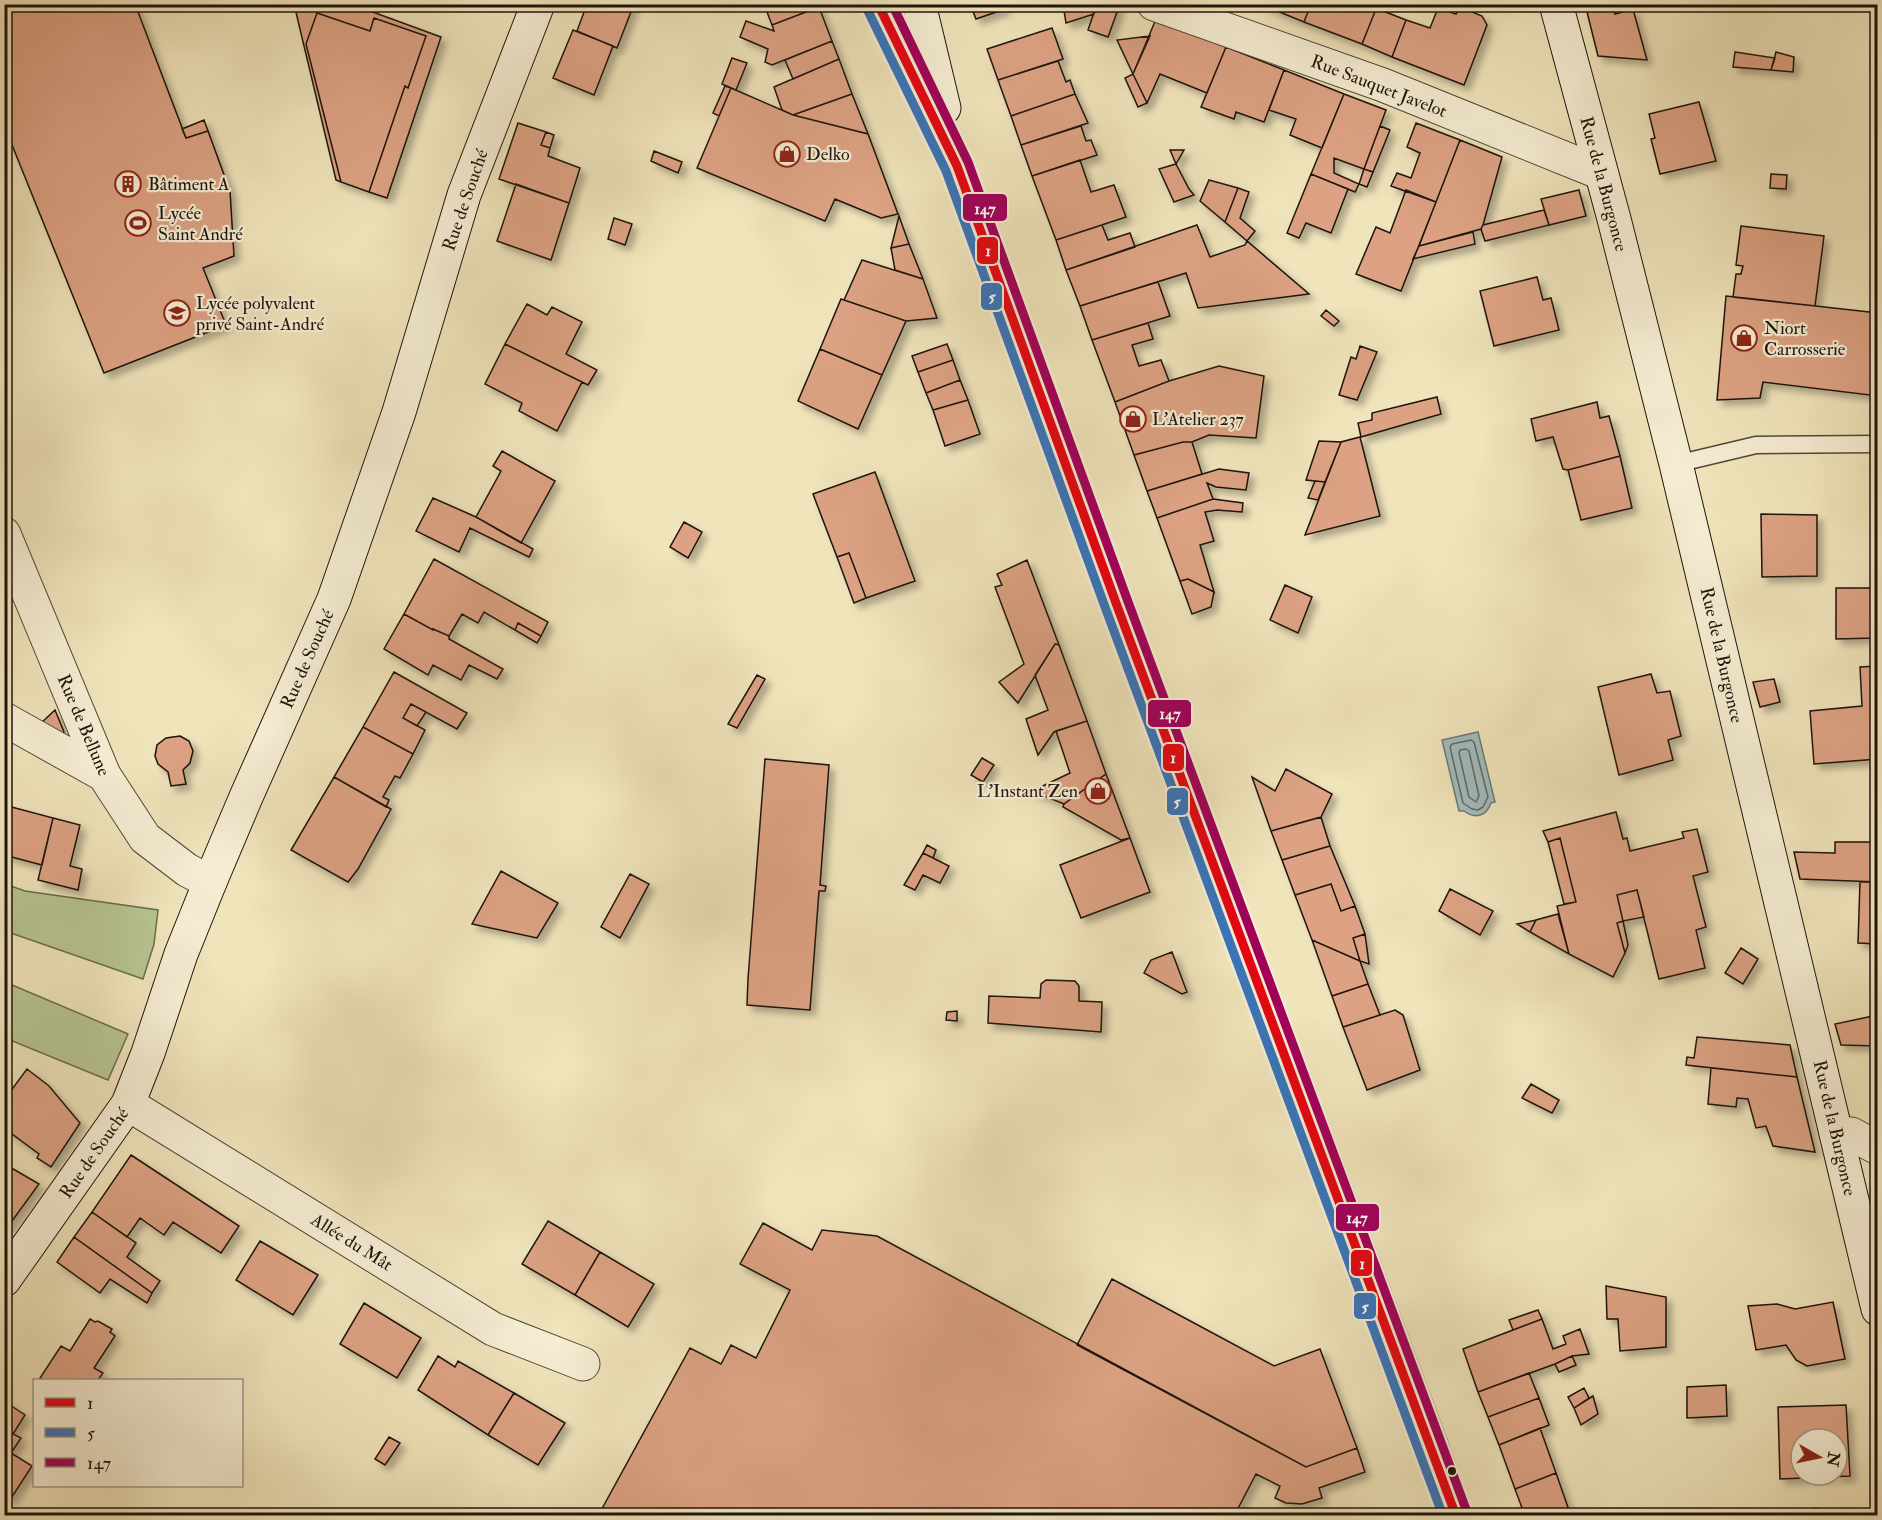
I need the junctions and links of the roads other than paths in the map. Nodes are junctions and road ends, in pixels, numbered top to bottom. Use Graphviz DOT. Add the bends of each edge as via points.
graph roads {
  1 [pos="538,4"];
  2 [pos="878,4"];
  3 [pos="919,4"];
  4 [pos="1154,4"];
  5 [pos="1556,4"];
  6 [pos="957,166"];
  7 [pos="1601,173"];
  8 [pos="1878,444"];
  9 [pos="1676,464"];
  10 [pos="4,534"];
  11 [pos="4,719"];
  12 [pos="104,775"];
  13 [pos="210,882"];
  14 [pos="128,1104"];
  15 [pos="1836,1133"];
  16 [pos="1878,1148"];
  17 [pos="4,1280"];
  18 [pos="1874,1295"];
  19 [pos="583,1364"];
  20 [pos="1456,1515"];
  1 -- 13 [label="street, Rue de Souché" via="464,195 399,411 334,599"];
  2 -- 6 [label="street"];
  3 -- 6 [label="street"];
  4 -- 7 [label="street, Rue Sauquet Javelot" via="1383,86"];
  5 -- 7 [label="street, Rue de la Burgonce"];
  6 -- 20 [label="street"];
  7 -- 9 [label="street, Rue de la Burgonce"];
  8 -- 9 [label="lane" via="1756,445"];
  9 -- 15 [label="street, Rue de la Burgonce"];
  10 -- 12 [label="street, Rue de Bellune"];
  11 -- 12 [label="street"];
  12 -- 13 [label="street, Rue de Bellune" via="145,838"];
  13 -- 14 [label="street, Rue de Souché"];
  14 -- 17 [label="street, Rue de Souché"];
  14 -- 19 [label="street, Allée du Mât" via="493,1329"];
  15 -- 16 [label="street" via="1851,1134"];
  15 -- 18 [label="street, Rue de la Burgonce"];
}
